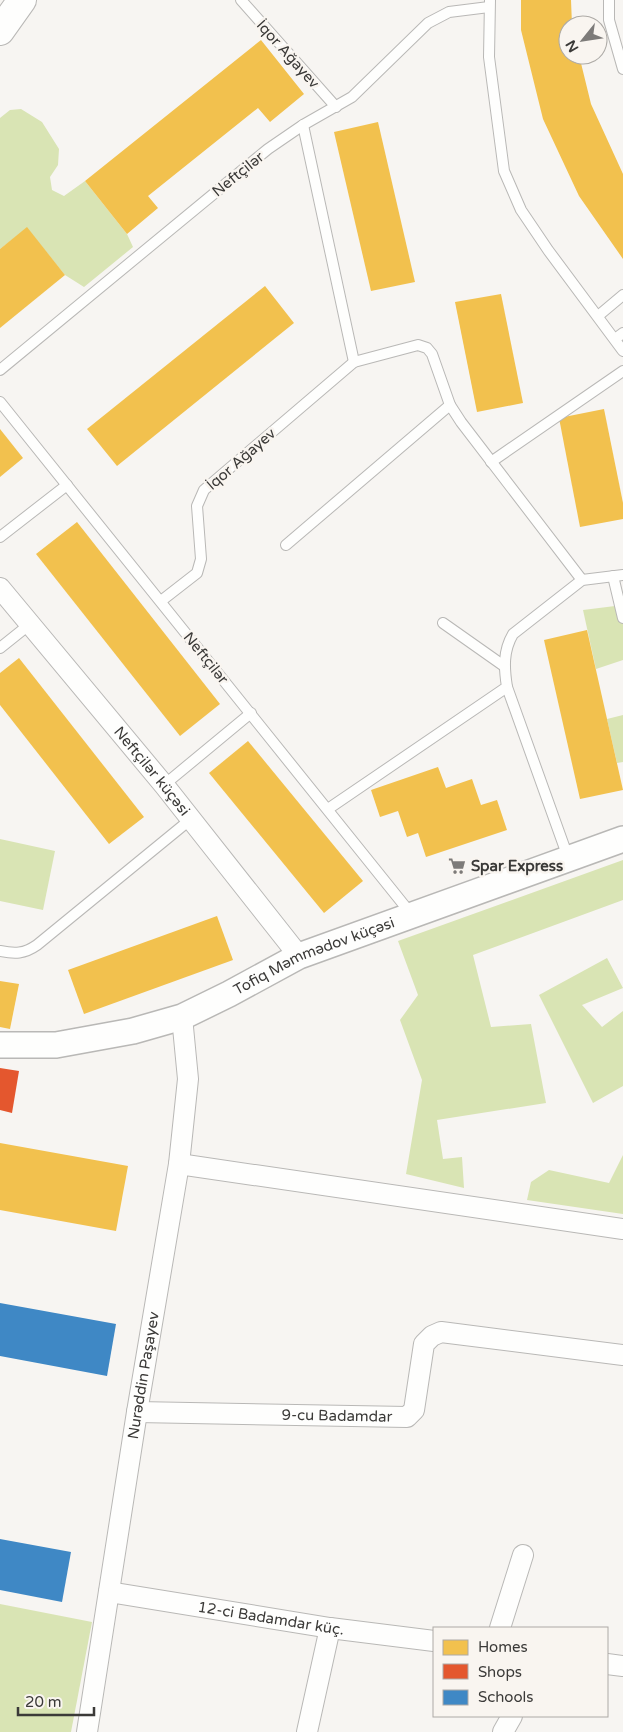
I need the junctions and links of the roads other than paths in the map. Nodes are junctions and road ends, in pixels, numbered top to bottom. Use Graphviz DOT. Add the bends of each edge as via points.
graph roads {
  1 [pos="22,0"];
  2 [pos="241,0"];
  3 [pos="609,0"];
  4 [pos="489,4"];
  5 [pos="0,30"];
  6 [pos="623,70"];
  7 [pos="336,107"];
  8 [pos="303,125"];
  9 [pos="623,295"];
  10 [pos="598,316"];
  11 [pos="619,336"];
  12 [pos="623,351"];
  13 [pos="354,362"];
  14 [pos="0,370"];
  15 [pos="623,371"];
  16 [pos="0,402"];
  17 [pos="450,405"];
  18 [pos="491,462"];
  19 [pos="67,485"];
  20 [pos="0,537"];
  21 [pos="286,544"];
  22 [pos="618,575"];
  23 [pos="582,580"];
  24 [pos="0,588"];
  25 [pos="160,601"];
  26 [pos="623,618"];
  27 [pos="444,623"];
  28 [pos="30,624"];
  29 [pos="0,648"];
  30 [pos="504,666"];
  31 [pos="507,687"];
  32 [pos="251,714"];
  33 [pos="164,785"];
  34 [pos="328,809"];
  35 [pos="191,819"];
  36 [pos="623,839"];
  37 [pos="569,860"];
  38 [pos="412,915"];
  39 [pos="0,951"];
  40 [pos="298,956"];
  41 [pos="182,1017"];
  42 [pos="0,1044"];
  43 [pos="179,1164"];
  44 [pos="623,1229"];
  45 [pos="623,1355"];
  46 [pos="137,1412"];
  47 [pos="523,1555"];
  48 [pos="109,1592"];
  49 [pos="500,1627"];
  50 [pos="330,1628"];
  51 [pos="433,1641"];
  52 [pos="608,1664"];
  53 [pos="623,1666"];
  54 [pos="511,1717"];
  55 [pos="87,1732"];
  56 [pos="307,1732"];
  57 [pos="503,1732"];
  1 -- 5 [label="main road"];
  2 -- 7 [label="lane, İqor Ağayev"];
  3 -- 6 [label="lane" via="609,20"];
  4 -- 7 [label="lane, Neftçilər" via="449,12 428,23 352,97"];
  4 -- 10 [label="lane" via="489,57 504,171 521,210"];
  7 -- 8 [label="lane, Neftçilər"];
  8 -- 13 [label="lane"];
  8 -- 14 [label="lane, Neftçilər" via="268,149"];
  9 -- 10 [label="lane"];
  10 -- 11 [label="lane"];
  11 -- 12 [label="lane"];
  13 -- 17 [label="lane, İqor Ağayev" via="418,345 427,348"];
  13 -- 25 [label="lane, İqor Ağayev" via="204,490 197,506 201,559 197,572"];
  15 -- 18 [label="lane"];
  16 -- 19 [label="lane, Neftçilər"];
  17 -- 18 [label="lane, İqor Ağayev"];
  17 -- 21 [label="lane"];
  18 -- 23 [label="lane, İqor Ağayev"];
  19 -- 20 [label="lane"];
  19 -- 25 [label="lane, Neftçilər"];
  22 -- 23 [label="lane"];
  22 -- 26 [label="lane"];
  23 -- 30 [label="lane" via="513,634"];
  24 -- 28 [label="street, Neftçilər küçəsi"];
  25 -- 32 [label="lane, Neftçilər"];
  27 -- 30 [label="lane"];
  28 -- 29 [label="lane"];
  28 -- 33 [label="street, Neftçilər küçəsi"];
  30 -- 31 [label="lane"];
  31 -- 34 [label="lane"];
  31 -- 37 [label="lane"];
  32 -- 33 [label="lane"];
  32 -- 34 [label="lane, Neftçilər"];
  33 -- 35 [label="street, Neftçilər küçəsi"];
  34 -- 38 [label="lane, Neftçilər"];
  35 -- 39 [label="lane" via="27,952"];
  35 -- 40 [label="street, Neftçilər küçəsi"];
  36 -- 37 [label="street, Tofiq Məmmədov küçəsi"];
  37 -- 38 [label="street, Tofiq Məmmədov küçəsi"];
  38 -- 40 [label="street, Tofiq Məmmədov küçəsi"];
  40 -- 41 [label="street, Tofiq Məmmədov küçəsi"];
  41 -- 42 [label="street, Tofiq Məmmədov küçəsi" via="132,1031 56,1045"];
  41 -- 43 [label="street, Nurəddin Paşayev" via="188,1079"];
  43 -- 44 [label="street"];
  43 -- 46 [label="street, Nurəddin Paşayev"];
  45 -- 46 [label="street, 9-cu Badamdar" via="440,1332 424,1344 414,1410 408,1416"];
  46 -- 48 [label="street, Nurəddin Paşayev"];
  47 -- 49 [label="street"];
  48 -- 50 [label="street, 12-ci Badamdar küç."];
  48 -- 55 [label="street, Nurəddin Paşayev"];
  50 -- 51 [label="street, 12-ci Badamdar küç."];
  50 -- 56 [label="street"];
  52 -- 53 [label="street"];
  54 -- 57 [label="street"];
}
